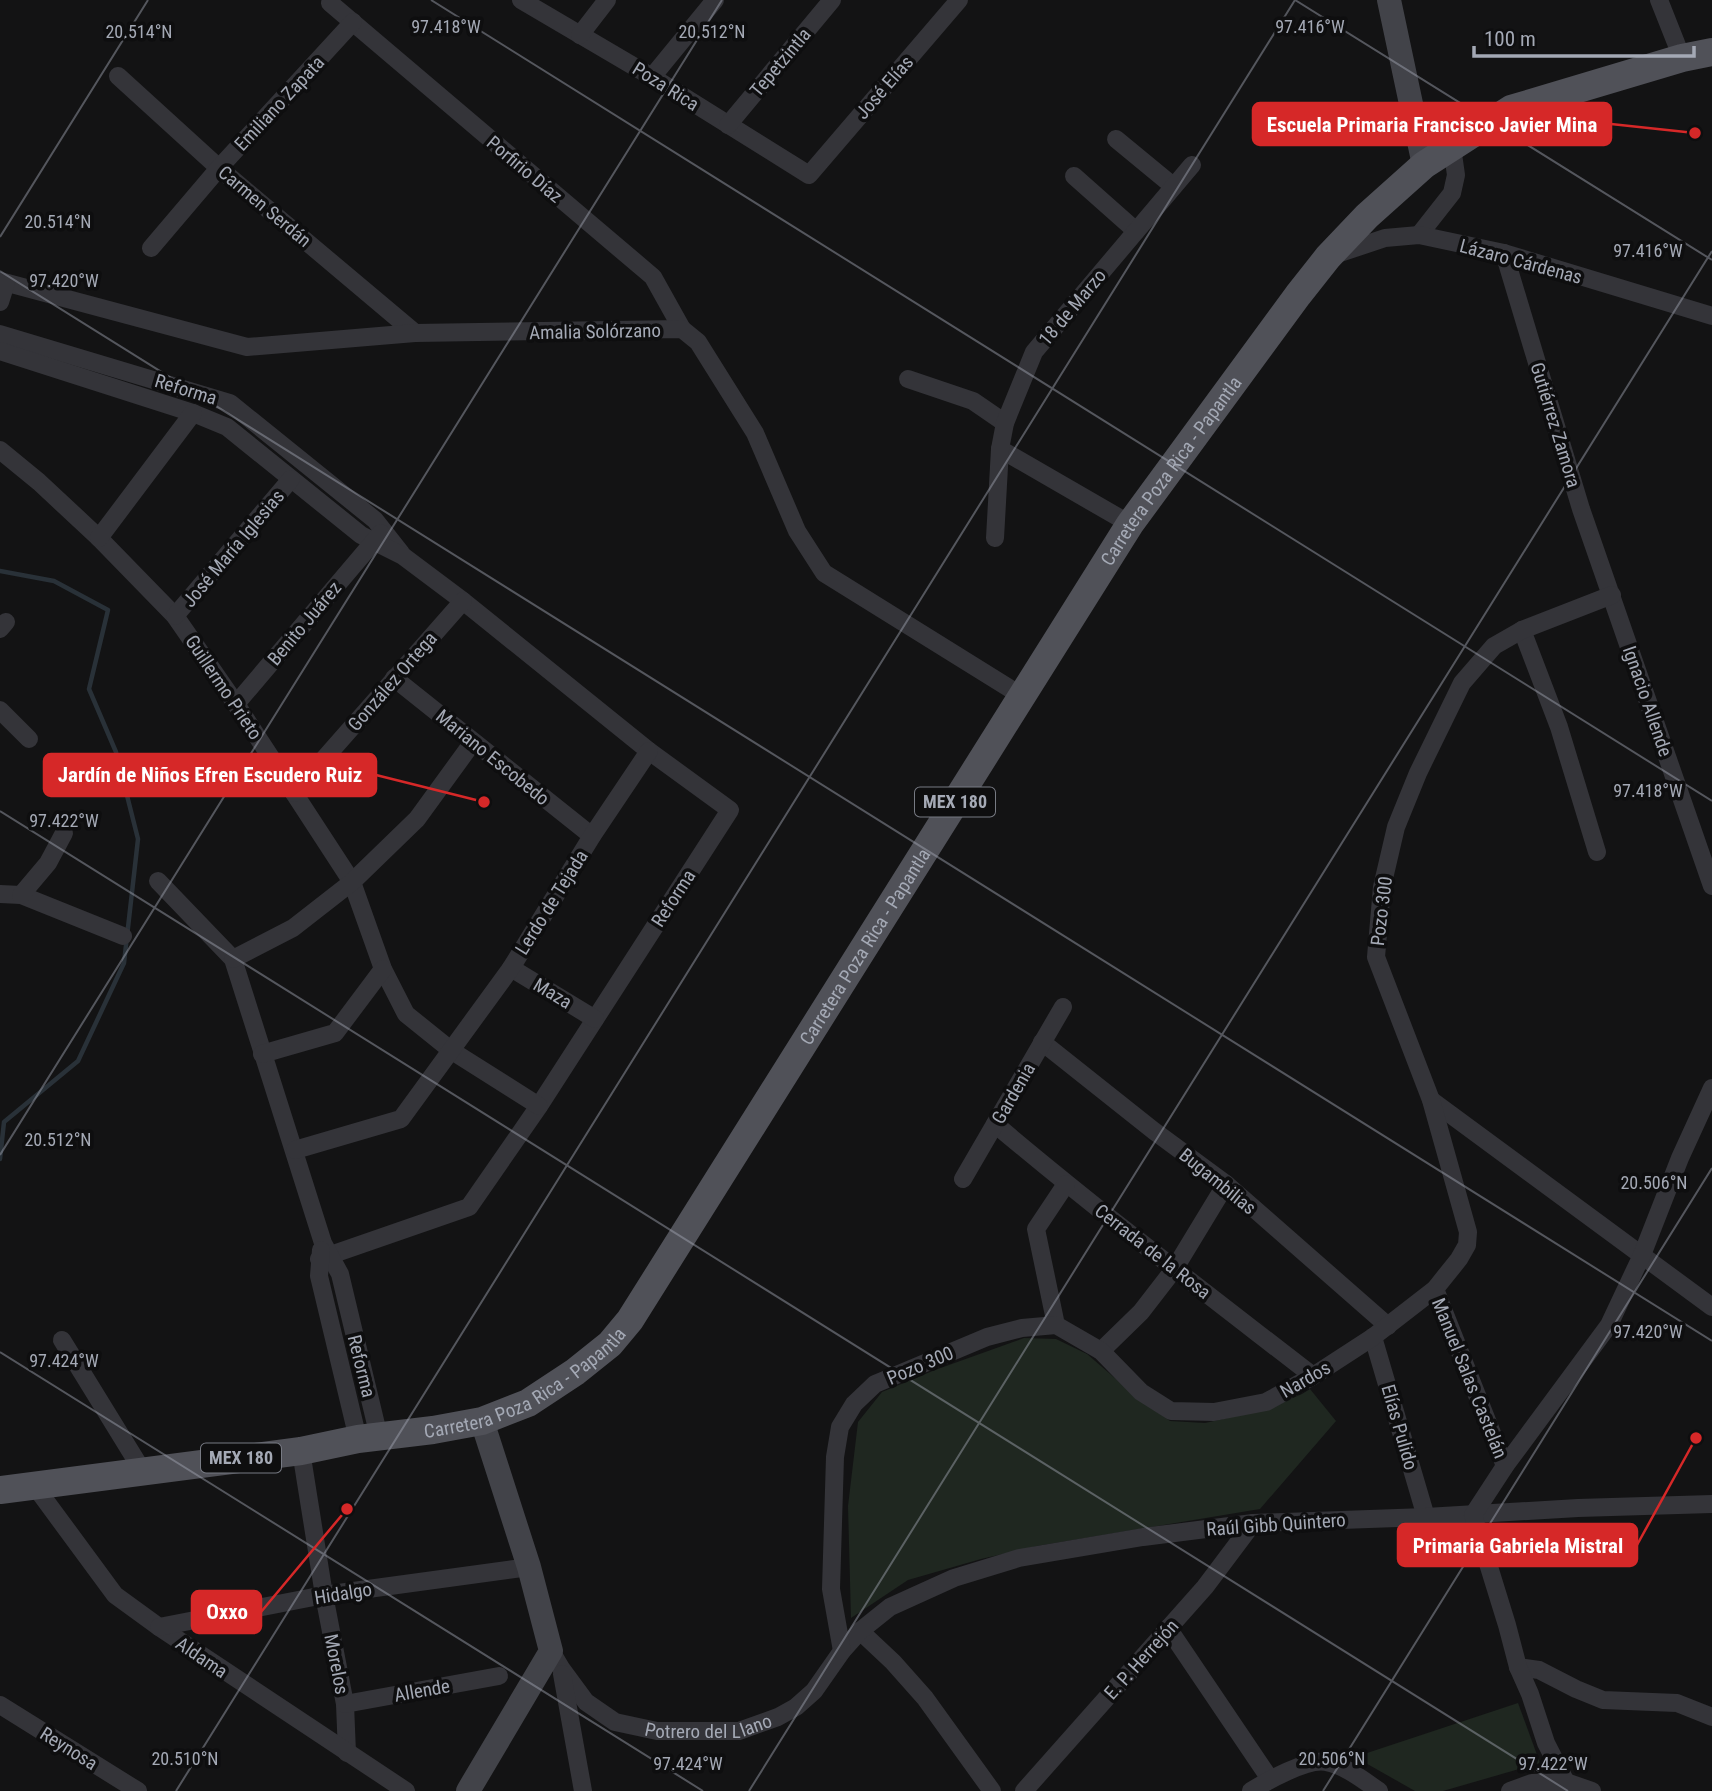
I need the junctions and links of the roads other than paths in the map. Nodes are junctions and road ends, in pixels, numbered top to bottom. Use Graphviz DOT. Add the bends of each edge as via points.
graph roads {
  1 [pos="521,0"];
  2 [pos="607,0"];
  3 [pos="715,0"];
  4 [pos="832,0"];
  5 [pos="958,0"];
  6 [pos="1389,0"];
  7 [pos="1659,0"];
  8 [pos="330,3"];
  9 [pos="353,22"];
  10 [pos="580,35"];
  11 [pos="1712,52"];
  12 [pos="1682,58"];
  13 [pos="118,76"];
  14 [pos="652,77"];
  15 [pos="727,125"];
  16 [pos="1116,139"];
  17 [pos="1452,147"];
  18 [pos="1192,165"];
  19 [pos="1424,165"];
  20 [pos="219,168"];
  21 [pos="809,175"];
  22 [pos="1074,176"];
  23 [pos="1173,186"];
  24 [pos="1136,231"];
  25 [pos="1419,235"];
  26 [pos="150,248"];
  27 [pos="1504,253"];
  28 [pos="1328,257"];
  29 [pos="3,282"];
  30 [pos="0,302"];
  31 [pos="1712,316"];
  32 [pos="682,329"];
  33 [pos="415,333"];
  34 [pos="0,334"];
  35 [pos="11,349"];
  36 [pos="908,379"];
  37 [pos="193,413"];
  38 [pos="1005,423"];
  39 [pos="1000,449"];
  40 [pos="0,450"];
  41 [pos="291,479"];
  42 [pos="1130,524"];
  43 [pos="378,536"];
  44 [pos="99,538"];
  45 [pos="995,538"];
  46 [pos="1612,595"];
  47 [pos="463,601"];
  48 [pos="175,616"];
  49 [pos="1522,630"];
  50 [pos="394,678"];
  51 [pos="1022,696"];
  52 [pos="236,704"];
  53 [pos="0,709"];
  54 [pos="29,739"];
  55 [pos="473,742"];
  56 [pos="649,751"];
  57 [pos="294,793"];
  58 [pos="64,833"];
  59 [pos="592,836"];
  60 [pos="1597,852"];
  61 [pos="158,881"];
  62 [pos="352,882"];
  63 [pos="1712,886"];
  64 [pos="0,894"];
  65 [pos="21,895"];
  66 [pos="122,936"];
  67 [pos="233,959"];
  68 [pos="511,968"];
  69 [pos="383,970"];
  70 [pos="1063,1007"];
  71 [pos="595,1019"];
  72 [pos="1042,1042"];
  73 [pos="452,1051"];
  74 [pos="262,1054"];
  75 [pos="1712,1088"];
  76 [pos="1431,1100"];
  77 [pos="538,1106"];
  78 [pos="995,1124"];
  79 [pos="295,1150"];
  80 [pos="963,1179"];
  81 [pos="1066,1184"];
  82 [pos="1226,1184"];
  83 [pos="324,1253"];
  84 [pos="1642,1255"];
  85 [pos="1175,1268"];
  86 [pos="1435,1289"];
  87 [pos="1712,1307"];
  88 [pos="1056,1325"];
  89 [pos="1380,1332"];
  90 [pos="356,1338"];
  91 [pos="62,1340"];
  92 [pos="335,1342"];
  93 [pos="1101,1351"];
  94 [pos="1313,1376"];
  95 [pos="482,1421"];
  96 [pos="369,1438"];
  97 [pos="301,1451"];
  98 [pos="1506,1466"];
  99 [pos="142,1470"];
  100 [pos="34,1485"];
  101 [pos="0,1490"];
  102 [pos="1712,1504"];
  103 [pos="1473,1514"];
  104 [pos="1426,1517"];
  105 [pos="1253,1523"];
  106 [pos="528,1567"];
  107 [pos="324,1595"];
  108 [pos="159,1627"];
  109 [pos="1168,1628"];
  110 [pos="860,1631"];
  111 [pos="842,1651"];
  112 [pos="556,1660"];
  113 [pos="1518,1667"];
  114 [pos="499,1676"];
  115 [pos="345,1704"];
  116 [pos="0,1705"];
  117 [pos="1712,1717"];
  118 [pos="347,1753"];
  119 [pos="1270,1779"];
  120 [pos="1566,1782"];
  121 [pos="138,1791"];
  122 [pos="406,1791"];
  123 [pos="468,1791"];
  124 [pos="583,1791"];
  125 [pos="992,1791"];
  126 [pos="1024,1791"];
  127 [pos="1251,1791"];
  128 [pos="1379,1791"];
  129 [pos="1510,1791"];
  130 [pos="1592,1791"];
  1 -- 10 [label="street, Poza Rica"];
  2 -- 10 [label="street"];
  3 -- 14 [label="street"];
  4 -- 15 [label="street, Tepetzintla"];
  5 -- 21 [label="street, José Elías"];
  6 -- 19 [label="street"];
  7 -- 12 [label="street"];
  8 -- 9 [label="street, Porfirio Díaz"];
  9 -- 20 [label="street, Emiliano Zapata"];
  9 -- 32 [label="street, Porfirio Díaz" via="653,277"];
  10 -- 14 [label="street, Poza Rica"];
  11 -- 12 [label="main road, Carretera Poza Rica - Papantla / MEX 180"];
  12 -- 17 [label="main road, Carretera Poza Rica - Papantla / MEX 180" via="1511,109"];
  13 -- 20 [label="street, Carmen Serdán"];
  14 -- 15 [label="street, Poza Rica"];
  15 -- 21 [label="street, Poza Rica"];
  16 -- 23 [label="street"];
  17 -- 19 [label="main road, Carretera Poza Rica - Papantla / MEX 180"];
  17 -- 25 [label="street" via="1456,175 1452,193"];
  18 -- 23 [label="street, 18 de Marzo"];
  19 -- 28 [label="main road, Carretera Poza Rica - Papantla / MEX 180"];
  20 -- 26 [label="street, Emiliano Zapata"];
  20 -- 33 [label="street, Carmen Serdán"];
  22 -- 24 [label="street"];
  23 -- 24 [label="street, 18 de Marzo"];
  24 -- 38 [label="street, 18 de Marzo" via="1034,352"];
  25 -- 27 [label="street, Lázaro Cárdenas"];
  25 -- 28 [label="street, Lázaro Cárdenas" via="1385,238"];
  27 -- 31 [label="street, Lázaro Cárdenas"];
  27 -- 46 [label="street, Gutiérrez Zamora" via="1581,509"];
  28 -- 42 [label="main road, Carretera Poza Rica - Papantla / MEX 180"];
  29 -- 30 [label="street"];
  29 -- 33 [label="street, Amalia Solórzano" via="247,346"];
  32 -- 33 [label="street, Amalia Solórzano"];
  32 -- 51 [label="street, Amalia Solórzano" via="698,342 755,433 797,531 824,573"];
  34 -- 35 [label="street, Reforma"];
  35 -- 37 [label="street, Reforma"];
  35 -- 43 [label="street, Reforma" via="230,403 375,520"];
  36 -- 38 [label="street" via="974,401"];
  37 -- 41 [label="street, Reforma" via="227,427"];
  37 -- 44 [label="street"];
  38 -- 39 [label="street, 18 de Marzo"];
  39 -- 42 [label="street"];
  39 -- 45 [label="street, 18 de Marzo"];
  40 -- 44 [label="street, Guillermo Prieto"];
  41 -- 43 [label="street, Reforma" via="361,535"];
  41 -- 48 [label="street, José María Iglesias"];
  42 -- 51 [label="main road, Carretera Poza Rica - Papantla / MEX 180"];
  43 -- 47 [label="street, Reforma"];
  43 -- 52 [label="street, Benito Juárez"];
  44 -- 48 [label="street, Guillermo Prieto"];
  46 -- 49 [label="street, Pozo 300"];
  46 -- 63 [label="street, Ignacio Allende"];
  47 -- 50 [label="street, González Ortega"];
  47 -- 56 [label="street, Reforma"];
  48 -- 52 [label="street, Guillermo Prieto"];
  49 -- 60 [label="street" via="1559,727"];
  49 -- 76 [label="street, Pozo 300" via="1494,646 1461,683 1396,827 1382,887 1376,957"];
  50 -- 55 [label="street, Mariano Escobedo"];
  50 -- 57 [label="street, González Ortega"];
  51 -- 95 [label="main road, Carretera Poza Rica - Papantla / MEX 180" via="630,1320 610,1344 575,1372 528,1403"];
  52 -- 57 [label="street, Guillermo Prieto"];
  53 -- 54 [label="street"];
  55 -- 59 [label="street, Mariano Escobedo"];
  55 -- 62 [label="street" via="417,820"];
  56 -- 59 [label="street, Lerdo de Tejada"];
  56 -- 71 [label="street, Reforma" via="730,810"];
  57 -- 62 [label="street, Guillermo Prieto"];
  58 -- 65 [label="street" via="48,863"];
  59 -- 68 [label="street, Lerdo de Tejada"];
  61 -- 67 [label="street, Reforma"];
  62 -- 67 [label="street" via="293,928"];
  62 -- 69 [label="street, Guillermo Prieto"];
  64 -- 65 [label="street"];
  65 -- 66 [label="street"];
  67 -- 74 [label="street, Reforma"];
  68 -- 71 [label="street, Maza"];
  68 -- 73 [label="street, Lerdo de Tejada"];
  69 -- 73 [label="street, Guillermo Prieto" via="406,1014"];
  69 -- 74 [label="street" via="335,1033"];
  70 -- 72 [label="street, Gardenia"];
  71 -- 77 [label="street, Reforma"];
  72 -- 78 [label="street, Gardenia"];
  72 -- 82 [label="street, Bugambilias"];
  73 -- 77 [label="street, Guillermo Prieto"];
  73 -- 79 [label="street, Lerdo de Tejada" via="401,1119"];
  74 -- 79 [label="street, Reforma"];
  75 -- 84 [label="street"];
  76 -- 84 [label="street"];
  76 -- 86 [label="street, Pozo 300" via="1468,1232 1459,1259"];
  77 -- 83 [label="street, Reforma" via="469,1207"];
  78 -- 80 [label="street, Gardenia"];
  78 -- 81 [label="street, Cerrada de la Rosa"];
  79 -- 83 [label="street, Reforma"];
  81 -- 85 [label="street, Cerrada de la Rosa"];
  81 -- 88 [label="street" via="1036,1229"];
  82 -- 85 [label="street"];
  82 -- 89 [label="street, Bugambilias"];
  83 -- 90 [label="street, Reforma" via="340,1273"];
  83 -- 92 [label="street, Reforma" via="319,1276"];
  84 -- 87 [label="street"];
  84 -- 98 [label="street" via="1609,1325"];
  85 -- 93 [label="street" via="1141,1312"];
  85 -- 94 [label="street, Cerrada de la Rosa"];
  86 -- 89 [label="street, Pozo 300"];
  86 -- 98 [label="street, Manuel Salas Castelán"];
  88 -- 93 [label="street"];
  88 -- 111 [label="street, Pozo 300" via="986,1337 875,1384 854,1404 840,1427 835,1457 831,1589"];
  89 -- 94 [label="street, Nardos"];
  89 -- 104 [label="street, Elías Pulido"];
  90 -- 92 [label="street"];
  90 -- 96 [label="street, Reforma"];
  91 -- 99 [label="street"];
  92 -- 96 [label="street, Reforma"];
  93 -- 94 [label="street, Nardos" via="1141,1392 1171,1411 1214,1412 1266,1402"];
  95 -- 96 [label="main road, Carretera Poza Rica - Papantla / MEX 180"];
  95 -- 106 [label="street, Potrero del Llano"];
  96 -- 97 [label="main road, Carretera Poza Rica - Papantla / MEX 180"];
  97 -- 99 [label="main road, Carretera Poza Rica - Papantla / MEX 180"];
  97 -- 107 [label="street, Morelos"];
  98 -- 103 [label="street"];
  99 -- 100 [label="main road, Carretera Poza Rica - Papantla / MEX 180"];
  100 -- 101 [label="main road, Carretera Poza Rica - Papantla / MEX 180"];
  100 -- 108 [label="street, Aldama" via="115,1595"];
  102 -- 103 [label="street, Raúl Gibb Quintero"];
  103 -- 104 [label="street, Raúl Gibb Quintero"];
  103 -- 113 [label="street"];
  104 -- 105 [label="street, Raúl Gibb Quintero"];
  105 -- 109 [label="street, E. P. Herrejón"];
  105 -- 110 [label="street, Raúl Gibb Quintero" via="1019,1558 954,1578 890,1607"];
  106 -- 107 [label="street, Hidalgo"];
  106 -- 112 [label="street, Potrero del Llano"];
  107 -- 108 [label="street, Hidalgo"];
  107 -- 115 [label="street, Morelos"];
  108 -- 118 [label="street, Aldama"];
  109 -- 119 [label="street"];
  109 -- 126 [label="street, E. P. Herrejón"];
  110 -- 111 [label="street, Potrero del Llano"];
  110 -- 125 [label="street" via="925,1698"];
  111 -- 112 [label="street, Potrero del Llano" via="814,1691 796,1707 738,1731 657,1731 615,1722 586,1702"];
  112 -- 123 [label="street"];
  112 -- 124 [label="street"];
  113 -- 117 [label="street" via="1539,1670 1603,1700 1677,1703"];
  113 -- 120 [label="street"];
  114 -- 115 [label="street, Allende"];
  115 -- 118 [label="street, Morelos"];
  116 -- 121 [label="street, Reynosa"];
  118 -- 122 [label="street, Aldama"];
  119 -- 127 [label="street"];
  119 -- 128 [label="street" via="1324,1761"];
  120 -- 129 [label="street" via="1532,1783"];
  120 -- 130 [label="street"];
}
